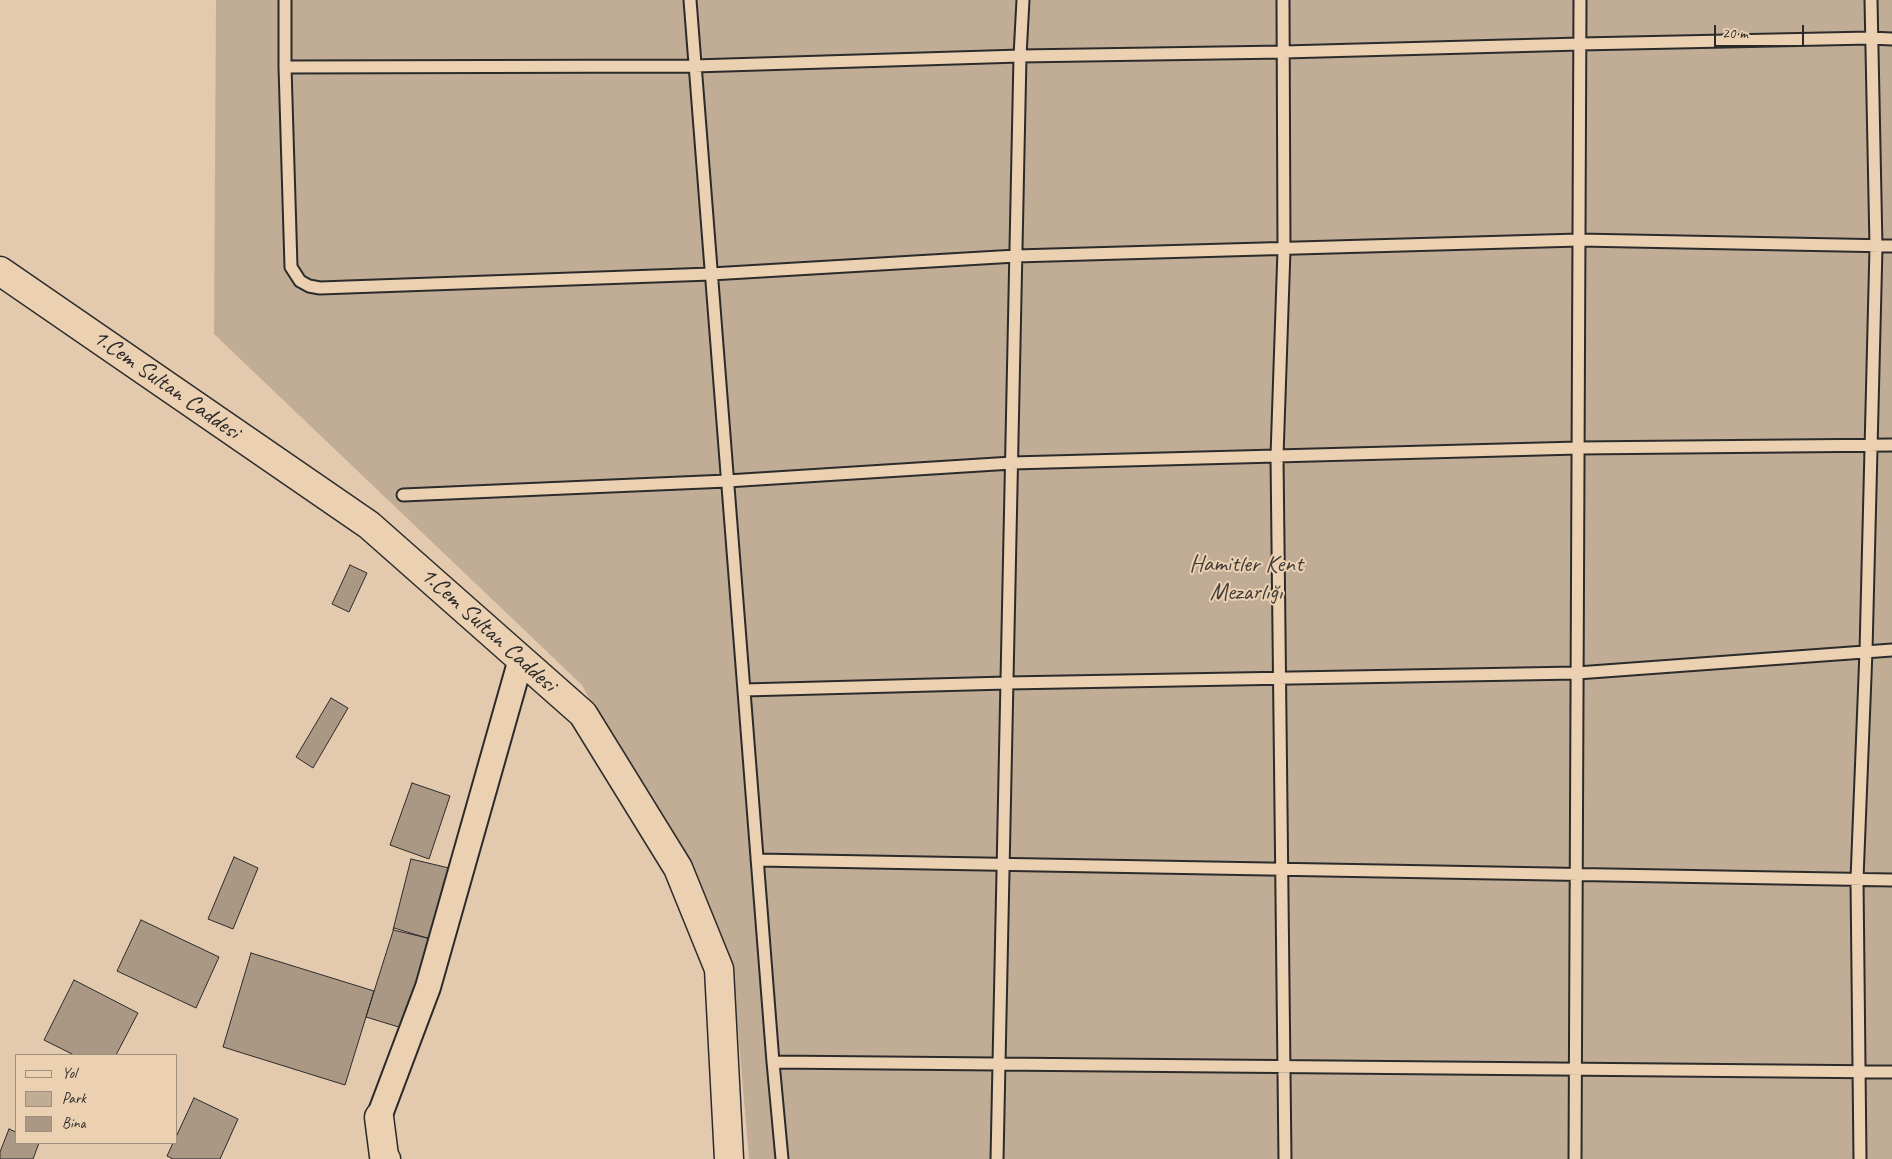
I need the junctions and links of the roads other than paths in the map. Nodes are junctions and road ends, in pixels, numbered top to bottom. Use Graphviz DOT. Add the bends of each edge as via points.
graph roads {
  1 [pos="285,0"];
  2 [pos="690,0"];
  3 [pos="1023,0"];
  4 [pos="1283,0"];
  5 [pos="1580,0"];
  6 [pos="1871,0"];
  7 [pos="1871,38"];
  8 [pos="1892,39"];
  9 [pos="1580,44"];
  10 [pos="1284,52"];
  11 [pos="1020,56"];
  12 [pos="694,66"];
  13 [pos="285,67"];
  14 [pos="1579,240"];
  15 [pos="1892,246"];
  16 [pos="1876,247"];
  17 [pos="1284,250"];
  18 [pos="1016,256"];
  19 [pos="0,271"];
  20 [pos="711,274"];
  21 [pos="1892,445"];
  22 [pos="1871,446"];
  23 [pos="1578,448"];
  24 [pos="1277,456"];
  25 [pos="1012,463"];
  26 [pos="727,481"];
  27 [pos="402,496"];
  28 [pos="1892,650"];
  29 [pos="1866,652"];
  30 [pos="521,659"];
  31 [pos="1577,673"];
  32 [pos="1279,678"];
  33 [pos="1007,683"];
  34 [pos="744,690"];
  35 [pos="757,860"];
  36 [pos="1004,864"];
  37 [pos="1281,868"];
  38 [pos="1576,873"];
  39 [pos="1857,879"];
  40 [pos="1892,880"];
  41 [pos="773,1062"];
  42 [pos="1000,1064"];
  43 [pos="1283,1066"];
  44 [pos="1576,1070"];
  45 [pos="1860,1072"];
  46 [pos="1892,1072"];
  47 [pos="379,1117"];
  48 [pos="386,1159"];
  49 [pos="729,1159"];
  50 [pos="782,1159"];
  51 [pos="997,1159"];
  52 [pos="1285,1159"];
  53 [pos="1575,1159"];
  54 [pos="1860,1159"];
  1 -- 13 [label="lane"];
  2 -- 12 [label="lane"];
  3 -- 11 [label="lane"];
  4 -- 10 [label="lane"];
  5 -- 9 [label="lane"];
  6 -- 7 [label="lane"];
  7 -- 8 [label="lane"];
  7 -- 9 [label="lane"];
  7 -- 16 [label="lane"];
  9 -- 10 [label="lane"];
  9 -- 14 [label="lane"];
  10 -- 11 [label="lane"];
  10 -- 17 [label="lane"];
  11 -- 12 [label="lane"];
  11 -- 18 [label="lane"];
  12 -- 13 [label="lane"];
  12 -- 20 [label="lane"];
  13 -- 20 [label="lane" via="290,258 295,274 309,286"];
  14 -- 16 [label="lane"];
  14 -- 17 [label="lane"];
  14 -- 23 [label="lane"];
  15 -- 16 [label="lane"];
  16 -- 22 [label="lane"];
  17 -- 18 [label="lane"];
  17 -- 24 [label="lane"];
  18 -- 20 [label="lane"];
  18 -- 25 [label="lane"];
  19 -- 30 [label="street, 1.Cem Sultan Caddesi" via="369,525"];
  20 -- 26 [label="lane"];
  21 -- 22 [label="lane"];
  22 -- 23 [label="lane"];
  22 -- 29 [label="lane"];
  23 -- 24 [label="lane"];
  23 -- 31 [label="lane"];
  24 -- 25 [label="lane"];
  24 -- 32 [label="lane"];
  25 -- 26 [label="lane"];
  25 -- 33 [label="lane"];
  26 -- 27 [label="lane"];
  26 -- 34 [label="lane"];
  28 -- 29 [label="lane"];
  29 -- 31 [label="lane"];
  29 -- 39 [label="lane"];
  30 -- 47 [label="street" via="428,987"];
  30 -- 49 [label="street, 1.Cem Sultan Caddesi" via="583,714 681,877 719,969"];
  31 -- 32 [label="lane"];
  31 -- 38 [label="lane"];
  32 -- 33 [label="lane"];
  32 -- 37 [label="lane"];
  33 -- 34 [label="lane"];
  33 -- 36 [label="lane"];
  34 -- 35 [label="lane"];
  35 -- 36 [label="lane"];
  35 -- 41 [label="lane"];
  36 -- 37 [label="lane"];
  36 -- 42 [label="lane"];
  37 -- 38 [label="lane"];
  37 -- 43 [label="lane"];
  38 -- 39 [label="lane"];
  38 -- 44 [label="lane"];
  39 -- 40 [label="lane"];
  39 -- 45 [label="lane"];
  41 -- 42 [label="lane"];
  41 -- 50 [label="lane"];
  42 -- 43 [label="lane"];
  42 -- 51 [label="lane"];
  43 -- 44 [label="lane"];
  43 -- 52 [label="lane"];
  44 -- 45 [label="lane"];
  44 -- 53 [label="lane"];
  45 -- 46 [label="lane"];
  45 -- 54 [label="lane"];
  47 -- 48 [label="street"];
}
